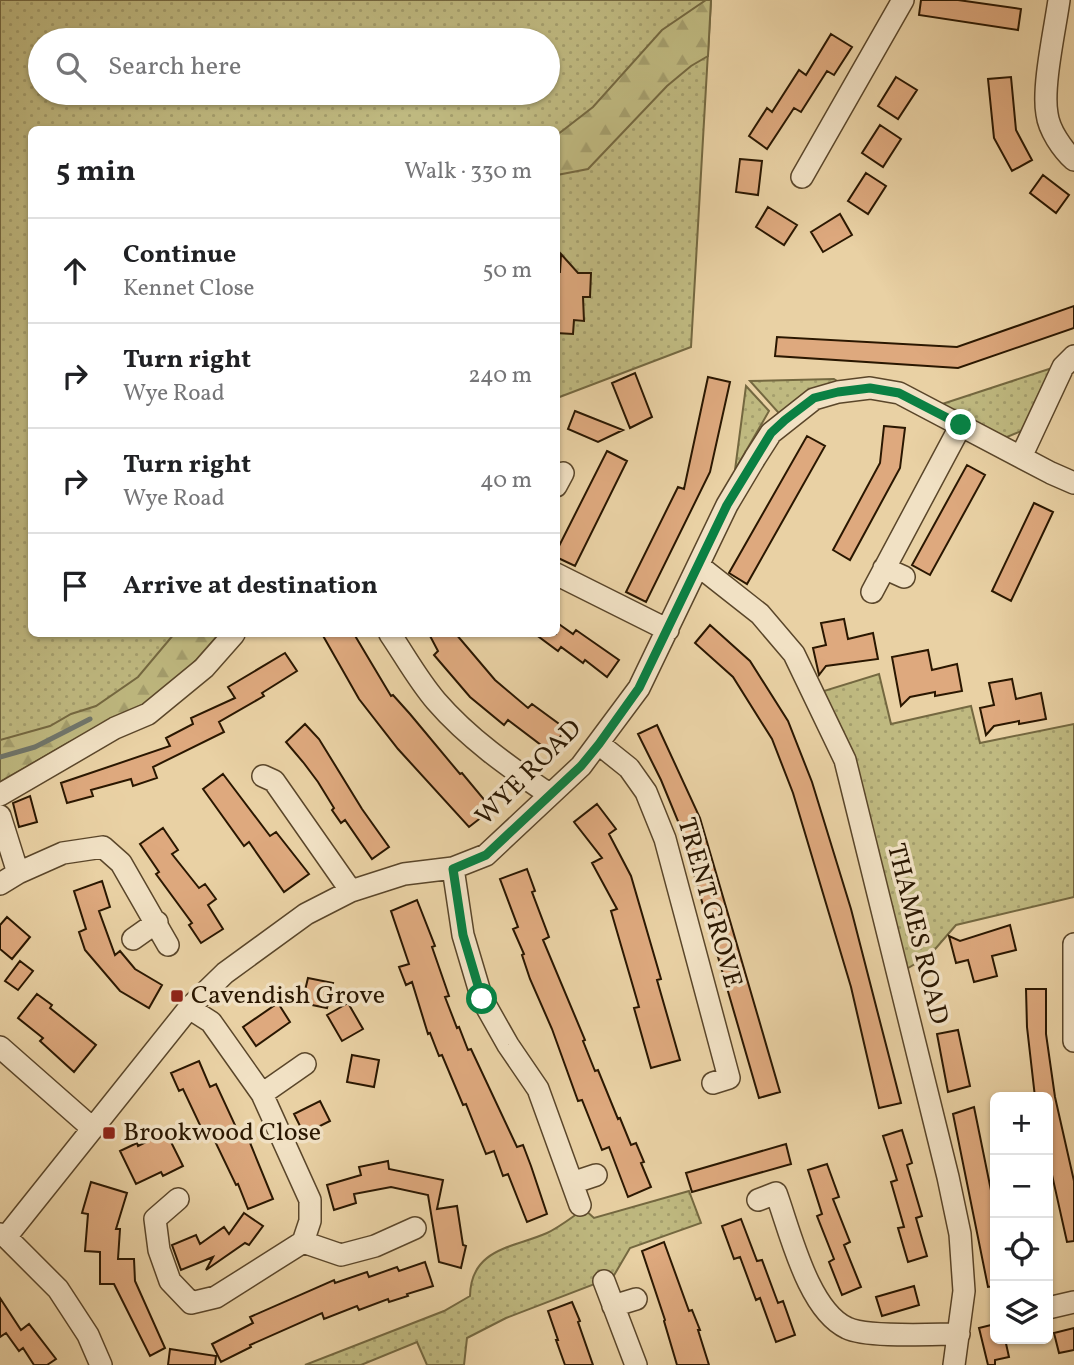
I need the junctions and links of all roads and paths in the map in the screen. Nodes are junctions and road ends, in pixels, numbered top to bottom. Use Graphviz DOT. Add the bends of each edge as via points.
graph roads {
  1 [pos="903,0"];
  2 [pos="1059,0"];
  3 [pos="1074,160"];
  4 [pos="802,177"];
  5 [pos="1074,356"];
  6 [pos="961,425"];
  7 [pos="1021,457"];
  8 [pos="1074,483"];
  9 [pos="699,566"];
  10 [pos="560,576"];
  11 [pos="872,592"];
  12 [pos="668,630"];
  13 [pos="231,637"];
  14 [pos="392,637"];
  15 [pos="599,744"];
  16 [pos="263,776"];
  17 [pos="0,794"];
  18 [pos="549,794"];
  19 [pos="0,816"];
  20 [pos="453,869"];
  21 [pos="9,878"];
  22 [pos="351,891"];
  23 [pos="157,922"];
  24 [pos="132,939"];
  25 [pos="1074,943"];
  26 [pos="169,945"];
  27 [pos="189,1009"];
  28 [pos="1074,1041"];
  29 [pos="0,1047"];
  30 [pos="305,1064"];
  31 [pos="713,1083"];
  32 [pos="261,1094"];
  33 [pos="92,1128"];
  34 [pos="596,1175"];
  35 [pos="572,1183"];
  36 [pos="178,1199"];
  37 [pos="758,1200"];
  38 [pos="580,1205"];
  39 [pos="415,1228"];
  40 [pos="3,1235"];
  41 [pos="303,1242"];
  42 [pos="604,1281"];
  43 [pos="636,1299"];
  44 [pos="1074,1302"];
  45 [pos="613,1306"];
  46 [pos="1053,1307"];
  47 [pos="959,1334"];
  48 [pos="101,1365"];
  49 [pos="636,1365"];
  50 [pos="954,1365"];
  1 -- 4 [label="street"];
  2 -- 3 [label="street" via="1047,115 1063,150"];
  5 -- 7 [label="street" via="1063,367"];
  6 -- 7 [label="street, WYE ROAD"];
  6 -- 9 [label="street, WYE ROAD" via="899,393 870,388 814,398 771,433 727,505"];
  6 -- 11 [label="street" via="894,572"];
  7 -- 8 [label="street, WYE ROAD"];
  9 -- 12 [label="street, WYE ROAD"];
  9 -- 47 [label="street, THAMES ROAD" via="760,614 794,654 845,760 960,1234 964,1291"];
  10 -- 12 [label="street"];
  12 -- 15 [label="street, WYE ROAD" via="639,688"];
  13 -- 17 [label="street" via="204,668 148,714"];
  14 -- 18 [label="street" via="437,702 500,760"];
  15 -- 18 [label="street, WYE ROAD"];
  15 -- 31 [label="street, TRENT GROVE" via="629,768 646,792 664,839 729,1078"];
  16 -- 22 [label="street" via="274,781"];
  18 -- 20 [label="street, WYE ROAD" via="486,855"];
  19 -- 21 [label="street"];
  20 -- 22 [label="street, WYE ROAD" via="404,874"];
  20 -- 35 [label="street" via="463,935 482,999 538,1089"];
  21 -- 23 [label="street" via="63,853 103,847 121,863"];
  22 -- 27 [label="street, WYE ROAD" via="267,940"];
  23 -- 24 [label="street"];
  23 -- 26 [label="street"];
  25 -- 28 [label="street"];
  27 -- 32 [label="street" via="211,1023"];
  27 -- 33 [label="street, WYE ROAD"];
  29 -- 33 [label="street"];
  30 -- 32 [label="street"];
  32 -- 41 [label="street" via="310,1200"];
  33 -- 40 [label="street, WYE ROAD"];
  34 -- 35 [label="street"];
  35 -- 38 [label="street"];
  36 -- 41 [label="street" via="155,1219 170,1281 191,1303 216,1297"];
  37 -- 47 [label="street" via="776,1193 788,1202 816,1296 848,1329"];
  39 -- 41 [label="street" via="341,1255"];
  40 -- 48 [label="street" via="58,1289"];
  42 -- 45 [label="street"];
  43 -- 45 [label="street"];
  44 -- 46 [label="street"];
  45 -- 49 [label="street"];
  47 -- 50 [label="street, THAMES ROAD"];
}
